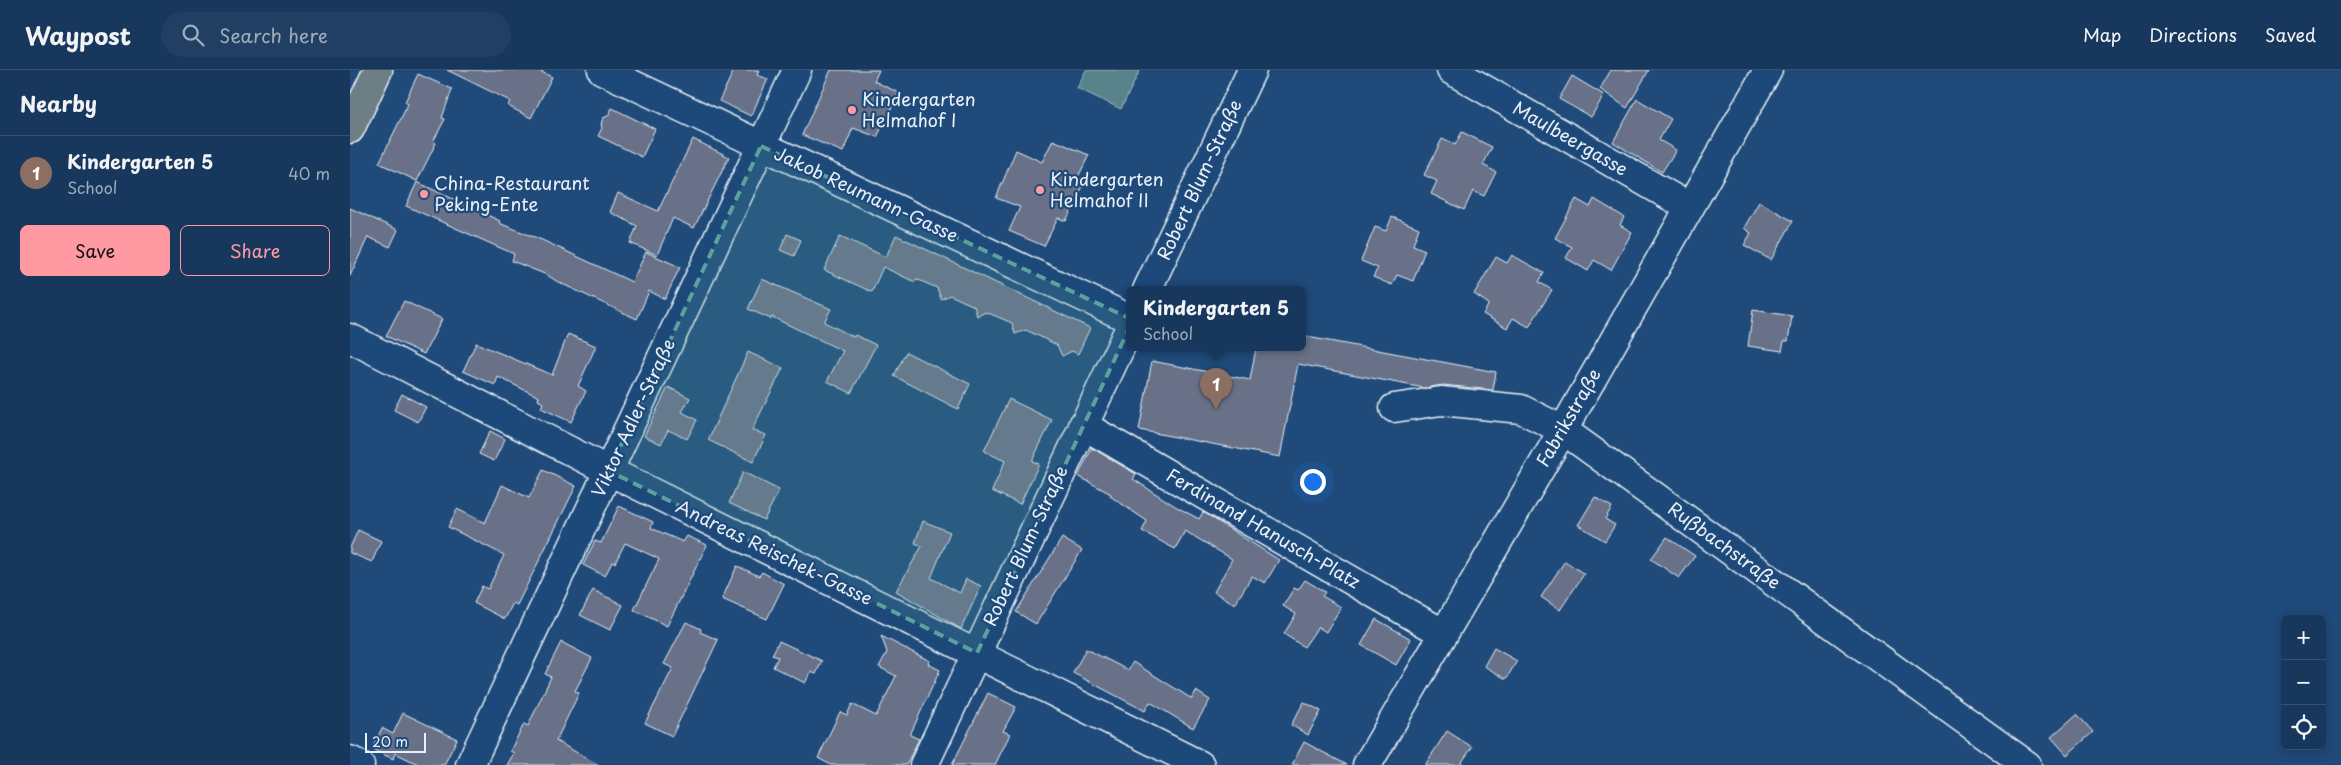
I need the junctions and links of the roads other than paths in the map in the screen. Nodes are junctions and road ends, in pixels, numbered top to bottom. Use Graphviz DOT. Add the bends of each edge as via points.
graph roads {
  1 [pos="378,70"];
  2 [pos="602,70"];
  3 [pos="797,70"];
  4 [pos="1252,70"];
  5 [pos="1450,70"];
  6 [pos="1768,70"];
  7 [pos="350,129"];
  8 [pos="762,146"];
  9 [pos="1689,207"];
  10 [pos="1150,286"];
  11 [pos="1126,317"];
  12 [pos="1126,335"];
  13 [pos="350,338"];
  14 [pos="1394,408"];
  15 [pos="1083,425"];
  16 [pos="1563,430"];
  17 [pos="609,471"];
  18 [pos="1444,634"];
  19 [pos="977,653"];
  20 [pos="350,760"];
  21 [pos="360,765"];
  22 [pos="470,765"];
  23 [pos="924,765"];
  24 [pos="1200,765"];
  25 [pos="1367,765"];
  26 [pos="2027,765"];
  1 -- 7 [label="main road"];
  2 -- 8 [label="street, Jakob Reumann-Gasse"];
  3 -- 8 [label="street, Viktor Adler-Straße"];
  4 -- 10 [label="street, Robert Blum-Straße"];
  5 -- 9 [label="street, Maulbeergasse"];
  6 -- 9 [label="street, Fabrikstraße"];
  8 -- 11 [label="street, Jakob Reumann-Gasse"];
  8 -- 17 [label="street, Viktor Adler-Straße"];
  9 -- 16 [label="street, Fabrikstraße"];
  12 -- 15 [label="street, Robert Blum-Straße"];
  13 -- 17 [label="street, Andreas Reischek-Gasse"];
  14 -- 16 [label="street, Rußbachstraße" via="1441,401 1522,409"];
  15 -- 18 [label="street, Ferdinand Hanusch-Platz"];
  15 -- 19 [label="street, Robert Blum-Straße"];
  16 -- 18 [label="street, Fabrikstraße"];
  16 -- 26 [label="street, Rußbachstraße"];
  17 -- 19 [label="street, Andreas Reischek-Gasse"];
  17 -- 22 [label="street, Viktor Adler-Straße"];
  18 -- 25 [label="street, Fabrikstraße"];
  19 -- 23 [label="street, Robert Blum-Straße"];
  19 -- 24 [label="street, Andreas Reischek-Gasse"];
  20 -- 21 [label="street"];
}
